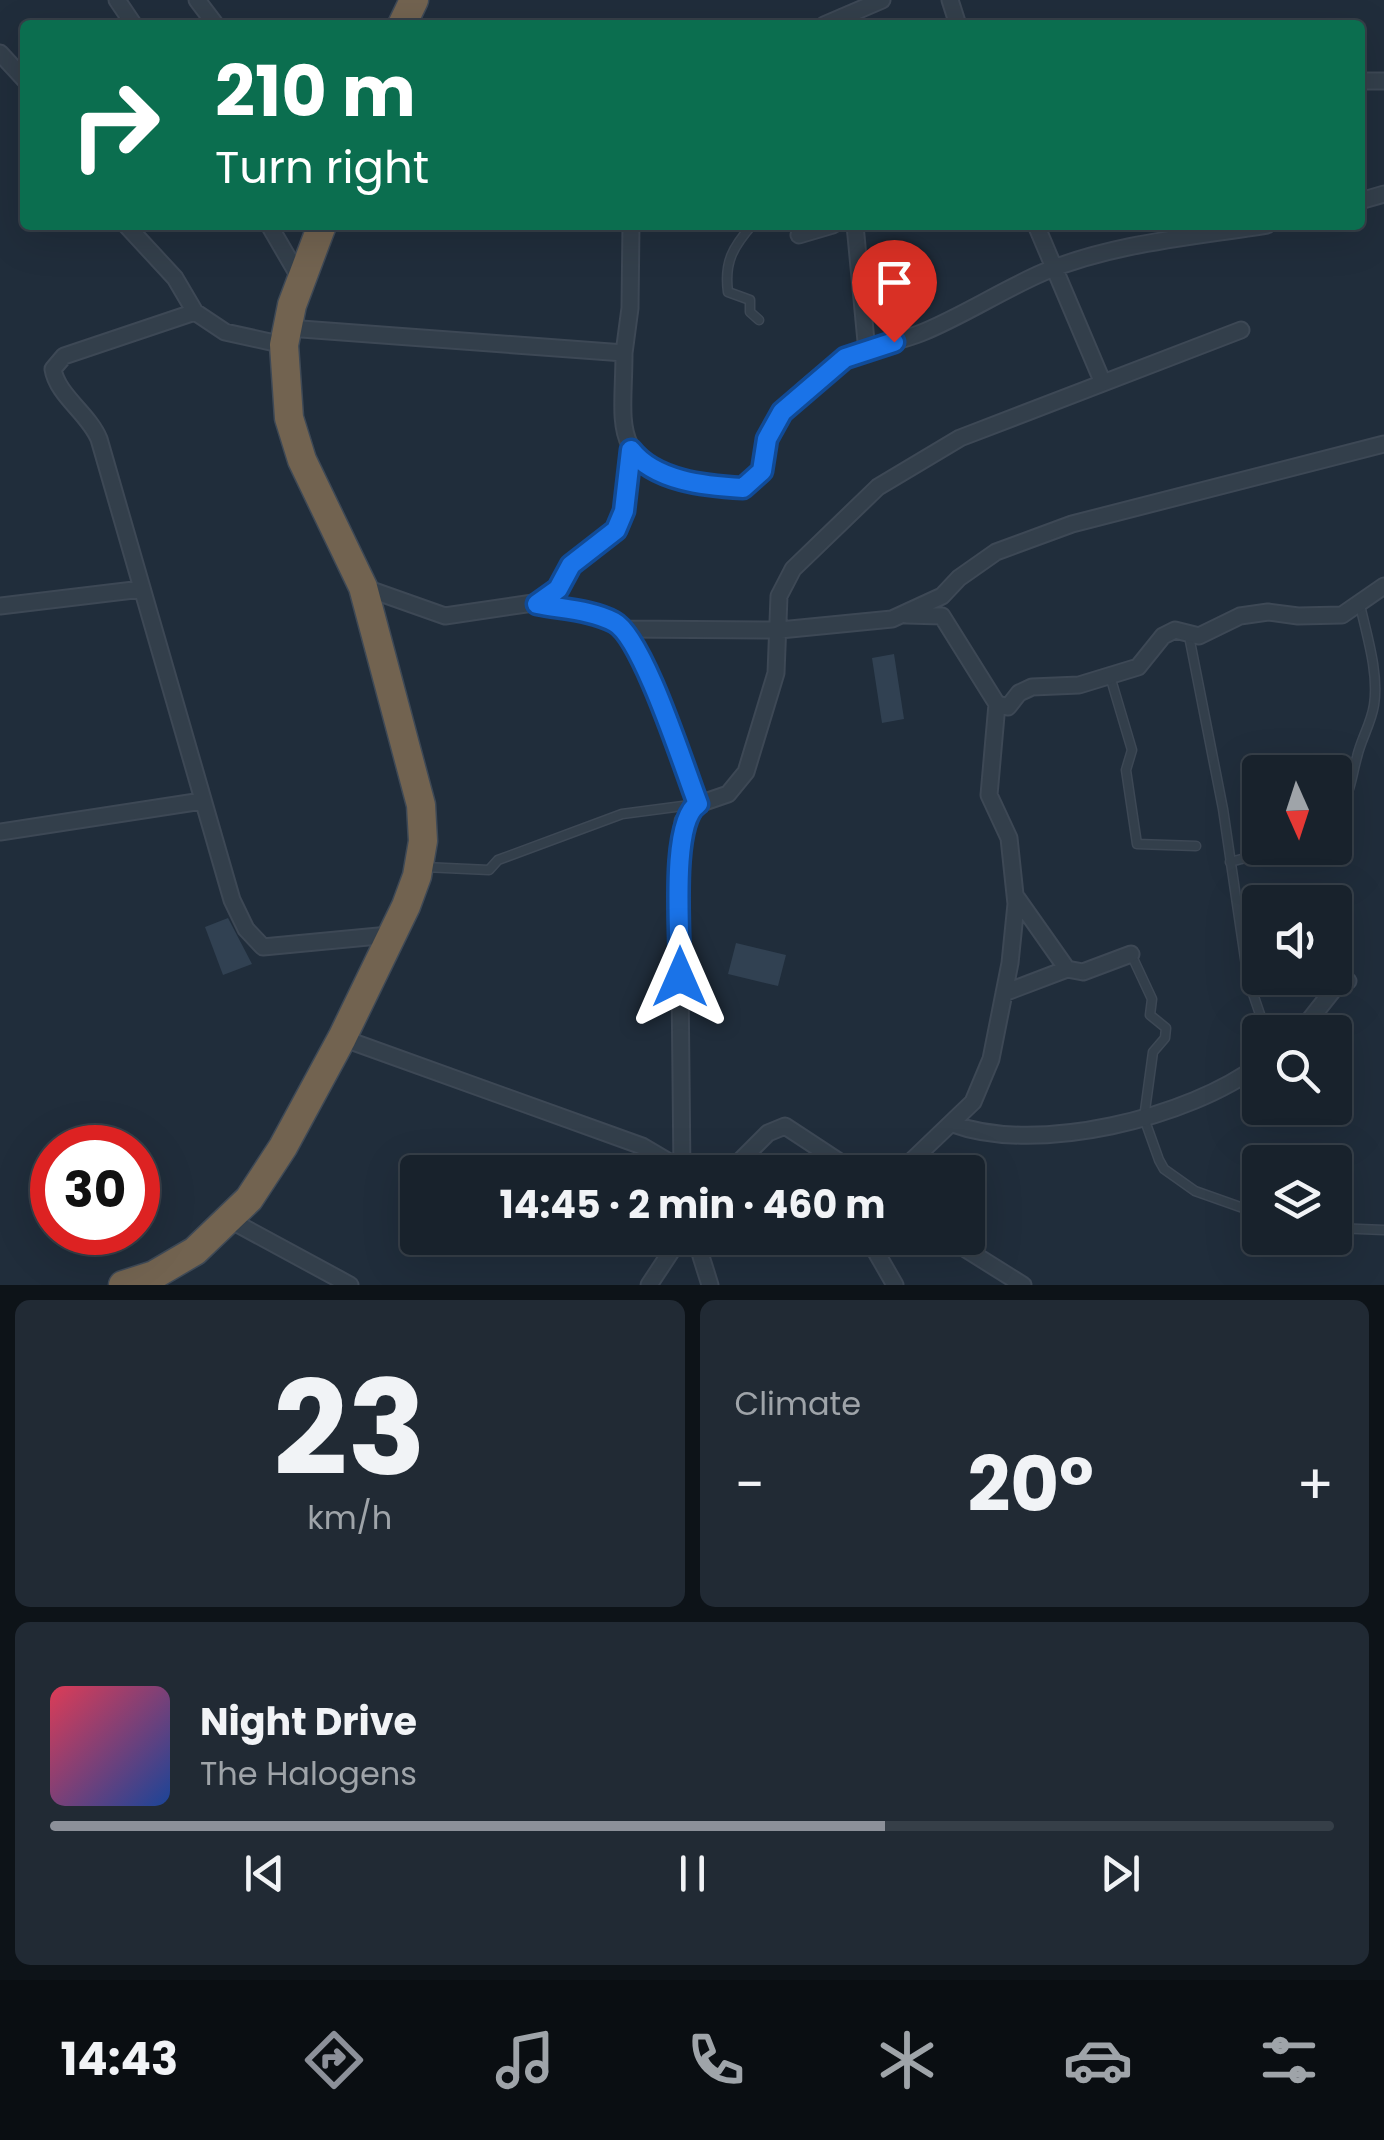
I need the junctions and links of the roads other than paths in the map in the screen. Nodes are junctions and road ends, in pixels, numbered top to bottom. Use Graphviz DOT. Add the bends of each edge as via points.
graph roads {
  1 [pos="197,0"];
  2 [pos="882,0"];
  3 [pos="212,20"];
  4 [pos="836,20"];
  5 [pos="0,53"];
  6 [pos="20,75"];
  7 [pos="131,230"];
  8 [pos="272,230"];
  9 [pos="320,230"];
  10 [pos="631,230"];
  11 [pos="748,230"];
  12 [pos="816,230"];
  13 [pos="855,230"];
  14 [pos="1038,230"];
  15 [pos="1235,230"];
  16 [pos="798,235"];
  17 [pos="1054,268"];
  18 [pos="301,280"];
  19 [pos="195,312"];
  20 [pos="759,320"];
  21 [pos="1241,330"];
  22 [pos="286,336"];
  23 [pos="867,352"];
  24 [pos="624,353"];
  25 [pos="1103,383"];
  26 [pos="1384,444"];
  27 [pos="631,450"];
  28 [pos="1384,586"];
  29 [pos="363,587"];
  30 [pos="142,589"];
  31 [pos="949,589"];
  32 [pos="1359,601"];
  33 [pos="537,604"];
  34 [pos="0,606"];
  35 [pos="898,614"];
  36 [pos="944,619"];
  37 [pos="623,628"];
  38 [pos="780,630"];
  39 [pos="1189,634"];
  40 [pos="1110,676"];
  41 [pos="998,704"];
  42 [pos="1352,788"];
  43 [pos="202,801"];
  44 [pos="698,804"];
  45 [pos="0,832"];
  46 [pos="1196,846"];
  47 [pos="1242,859"];
  48 [pos="1230,862"];
  49 [pos="418,866"];
  50 [pos="1015,895"];
  51 [pos="389,935"];
  52 [pos="1131,954"];
  53 [pos="1067,970"];
  54 [pos="1004,993"];
  55 [pos="1329,995"];
  56 [pos="1259,1015"];
  57 [pos="1313,1015"];
  58 [pos="342,1038"];
  59 [pos="1242,1074"];
  60 [pos="1144,1118"];
  61 [pos="952,1124"];
  62 [pos="656,1155"];
  63 [pos="682,1155"];
  64 [pos="745,1155"];
  65 [pos="829,1155"];
  66 [pos="918,1155"];
  67 [pos="1242,1208"];
  68 [pos="230,1220"];
  69 [pos="1352,1229"];
  70 [pos="1384,1230"];
  71 [pos="669,1255"];
  72 [pos="701,1255"];
  73 [pos="878,1255"];
  74 [pos="975,1255"];
  75 [pos="152,1280"];
  76 [pos="123,1285"];
  77 [pos="350,1285"];
  78 [pos="649,1285"];
  79 [pos="710,1285"];
  80 [pos="895,1285"];
  81 [pos="1023,1285"];
  1 -- 3 [label="street"];
  2 -- 4 [label="street"];
  5 -- 6 [label="street"];
  7 -- 19 [label="street" via="175,278"];
  8 -- 18 [label="street"];
  9 -- 18 [label="highway"];
  10 -- 24 [label="street"];
  11 -- 20 [label="lane" via="728,254 726,280 728,292 750,300"];
  12 -- 16 [label="street"];
  13 -- 23 [label="street"];
  14 -- 17 [label="street"];
  15 -- 17 [label="street"];
  17 -- 23 [label="street"];
  17 -- 25 [label="street"];
  18 -- 22 [label="highway"];
  19 -- 22 [label="street" via="226,332"];
  19 -- 30 [label="street" via="64,356 53,369 99,439"];
  21 -- 25 [label="street"];
  22 -- 24 [label="street"];
  22 -- 29 [label="highway" via="289,418"];
  23 -- 27 [label="street" via="835,366 782,412 767,439 762,471 743,488 663,474"];
  24 -- 27 [label="street" via="624,428"];
  25 -- 38 [label="street" via="960,438 878,487 793,569 780,596"];
  26 -- 31 [label="street" via="1072,524 996,552"];
  27 -- 33 [label="lane" via="616,530 571,565 558,589"];
  28 -- 32 [label="street"];
  29 -- 33 [label="street" via="446,616"];
  29 -- 49 [label="highway" via="422,805"];
  30 -- 34 [label="street"];
  30 -- 43 [label="street"];
  31 -- 35 [label="street"];
  31 -- 36 [label="street"];
  32 -- 39 [label="street" via="1342,615 1268,612"];
  32 -- 42 [label="lane" via="1376,679"];
  33 -- 37 [label="street"];
  35 -- 36 [label="street"];
  35 -- 38 [label="street"];
  36 -- 41 [label="street"];
  37 -- 38 [label="street"];
  37 -- 44 [label="lane" via="649,670"];
  38 -- 44 [label="street" via="776,673 746,772 728,794"];
  39 -- 40 [label="street" via="1175,630 1163,636 1138,666"];
  39 -- 48 [label="lane"];
  40 -- 41 [label="street" via="1032,687 1008,707"];
  40 -- 46 [label="lane" via="1132,750 1126,770 1138,844"];
  41 -- 50 [label="street" via="989,795 1009,838"];
  43 -- 45 [label="street"];
  43 -- 51 [label="street" via="232,900 246,930 263,946"];
  44 -- 49 [label="lane" via="622,814 498,860 489,870"];
  44 -- 63 [label="street" via="683,821 679,884"];
  47 -- 48 [label="lane"];
  48 -- 56 [label="lane"];
  49 -- 51 [label="highway"];
  50 -- 53 [label="street"];
  50 -- 54 [label="street"];
  51 -- 58 [label="highway"];
  52 -- 53 [label="street" via="1083,972"];
  52 -- 60 [label="lane" via="1152,999 1150,1015 1166,1028 1153,1052"];
  53 -- 54 [label="street"];
  54 -- 61 [label="street" via="991,1059 973,1102"];
  55 -- 57 [label="street"];
  58 -- 62 [label="street"];
  58 -- 68 [label="highway" via="282,1147"];
  59 -- 60 [label="street"];
  60 -- 61 [label="street" via="1069,1133 976,1133"];
  60 -- 67 [label="lane" via="1164,1169 1195,1191"];
  61 -- 66 [label="street"];
  64 -- 65 [label="street" via="784,1126"];
  68 -- 75 [label="highway"];
  68 -- 77 [label="street"];
  69 -- 70 [label="lane"];
  71 -- 78 [label="street"];
  72 -- 79 [label="street"];
  73 -- 80 [label="street"];
  74 -- 81 [label="street"];
  75 -- 76 [label="highway"];
}
